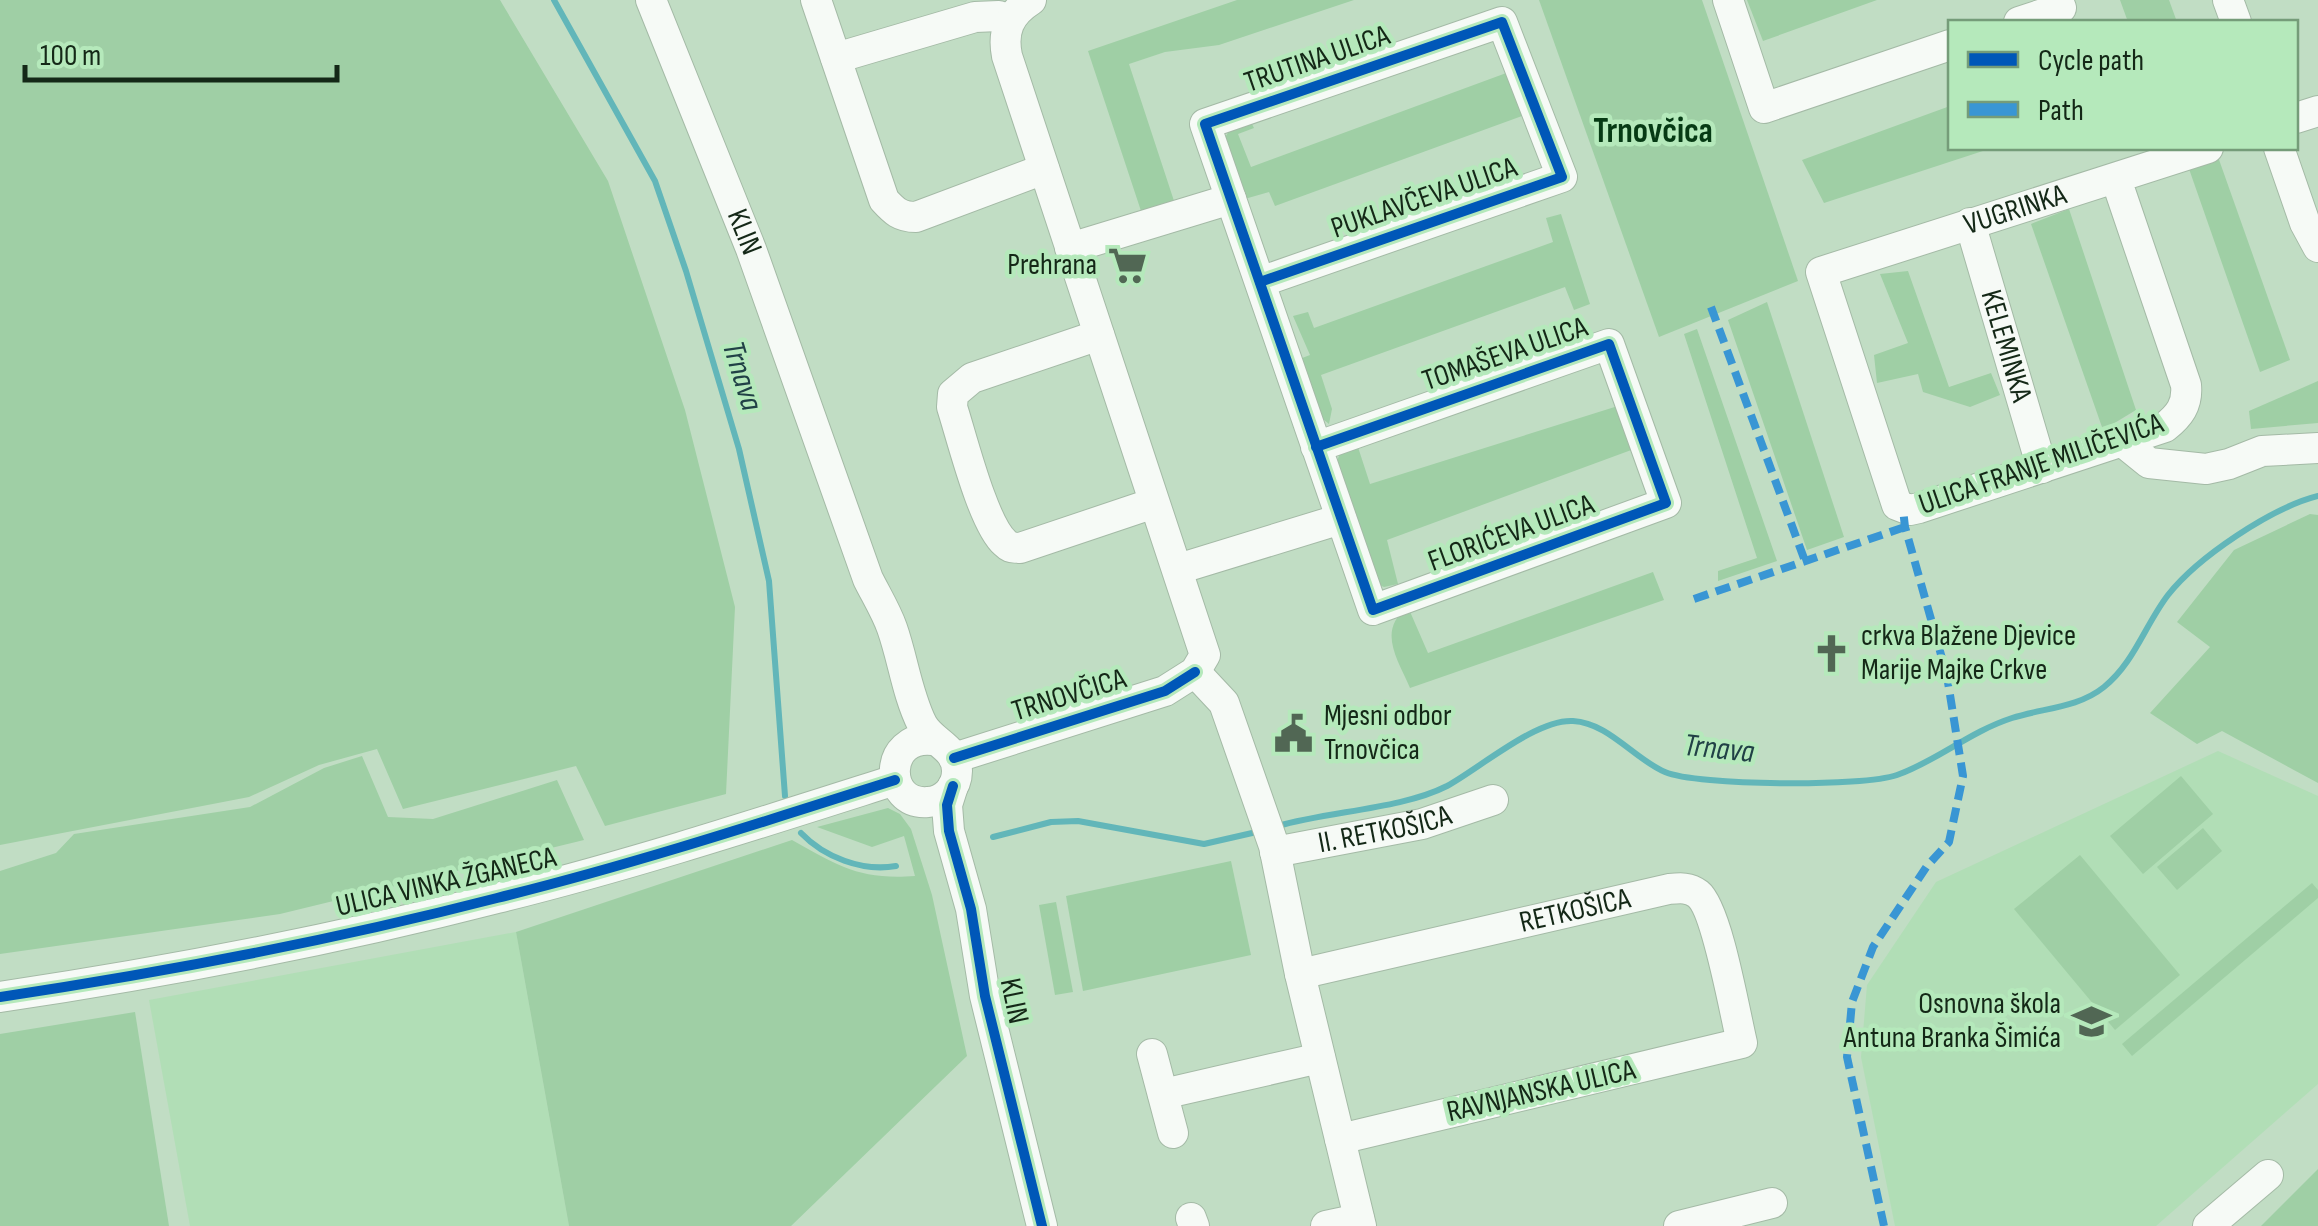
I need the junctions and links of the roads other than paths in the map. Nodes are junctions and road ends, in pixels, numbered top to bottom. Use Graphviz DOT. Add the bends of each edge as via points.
graph roads {
  1 [pos="652,0"];
  2 [pos="816,0"];
  3 [pos="1728,0"];
  4 [pos="2058,0"];
  5 [pos="1020,10"];
  6 [pos="2024,20"];
  7 [pos="1502,22"];
  8 [pos="1948,47"];
  9 [pos="836,58"];
  10 [pos="2202,150"];
  11 [pos="2280,150"];
  12 [pos="1044,168"];
  13 [pos="2116,179"];
  14 [pos="1231,199"];
  15 [pos="1970,222"];
  16 [pos="2318,247"];
  17 [pos="1070,248"];
  18 [pos="1820,272"];
  19 [pos="1260,282"];
  20 [pos="1099,335"];
  21 [pos="2123,442"];
  22 [pos="1316,447"];
  23 [pos="2318,448"];
  24 [pos="2042,468"];
  25 [pos="1666,503"];
  26 [pos="1154,504"];
  27 [pos="1341,519"];
  28 [pos="1178,569"];
  29 [pos="868,579"];
  30 [pos="1195,672"];
  31 [pos="947,761"];
  32 [pos="904,777"];
  33 [pos="1492,800"];
  34 [pos="1274,849"];
  35 [pos="1300,974"];
  36 [pos="985,996"];
  37 [pos="0,997"];
  38 [pos="1742,1043"];
  39 [pos="1152,1054"];
  40 [pos="1320,1058"];
  41 [pos="1163,1094"];
  42 [pos="1173,1132"];
  43 [pos="1340,1139"];
  44 [pos="2268,1175"];
  45 [pos="1772,1203"];
  46 [pos="1360,1222"];
  47 [pos="1042,1226"];
  48 [pos="1326,1226"];
  49 [pos="1679,1226"];
  50 [pos="2208,1226"];
  1 -- 29 [label="street, KLIN" via="751,249"];
  2 -- 9 [label="street"];
  3 -- 8 [label="street" via="1764,108"];
  4 -- 6 [label="street" via="2060,8"];
  5 -- 9 [label="street"];
  5 -- 12 [label="street" via="1004,44"];
  7 -- 14 [label="street, TRUTINA ULICA" via="1205,124"];
  7 -- 19 [label="street, PUKLAVČEVA ULICA" via="1562,177"];
  9 -- 12 [label="street" via="884,200 903,217 916,218"];
  10 -- 13 [label="street, VUGRINKA"];
  11 -- 16 [label="street"];
  12 -- 17 [label="street"];
  13 -- 15 [label="street, VUGRINKA"];
  13 -- 21 [label="street, ULICA FRANJE MILIČEVIĆA" via="2187,395 2178,417 2165,427"];
  14 -- 17 [label="street"];
  14 -- 19 [label="street"];
  15 -- 18 [label="street, VUGRINKA"];
  15 -- 24 [label="street, KELEMINKA"];
  17 -- 20 [label="street"];
  18 -- 24 [label="street, ULICA FRANJE MILIČEVIĆA" via="1897,505 1919,508"];
  19 -- 22 [label="street"];
  20 -- 26 [label="street"];
  20 -- 26 [label="street" via="972,378 953,394 952,407 989,520 1004,543 1020,548"];
  21 -- 23 [label="street" via="2149,463 2206,469 2262,451"];
  21 -- 24 [label="street, ULICA FRANJE MILIČEVIĆA"];
  22 -- 25 [label="street, TOMAŠEVA ULICA" via="1609,344"];
  22 -- 27 [label="street"];
  25 -- 27 [label="street, FLORIĆEVA ULICA" via="1373,610"];
  26 -- 28 [label="street"];
  27 -- 28 [label="street"];
  28 -- 30 [label="street" via="1205,645"];
  29 -- 31 [label="street, KLIN" via="892,629 916,711"];
  29 -- 32 [label="street, KLIN" via="874,630 899,708"];
  30 -- 31 [label="street, TRNOVČICA" via="1165,690"];
  30 -- 34 [label="street" via="1224,703"];
  31 -- 32 [label="street" via="916,741"];
  31 -- 32 [label="street" via="941,798 924,802"];
  31 -- 36 [label="street, KLIN" via="948,822"];
  32 -- 36 [label="street, KLIN" via="926,818"];
  32 -- 37 [label="street, ULICA VINKA ŽGANECA" via="495,899"];
  33 -- 34 [label="street, II. RETKOŠICA" via="1422,824"];
  34 -- 35 [label="street"];
  35 -- 38 [label="street, RETKOŠICA" via="1684,888 1708,905"];
  35 -- 40 [label="street"];
  36 -- 47 [label="street, KLIN"];
  38 -- 43 [label="street, RAVNJANSKA ULICA"];
  39 -- 41 [label="street"];
  40 -- 41 [label="street"];
  40 -- 43 [label="street"];
  41 -- 42 [label="street"];
  43 -- 46 [label="street"];
  44 -- 50 [label="street"];
  45 -- 49 [label="street"];
  46 -- 48 [label="street"];
}
